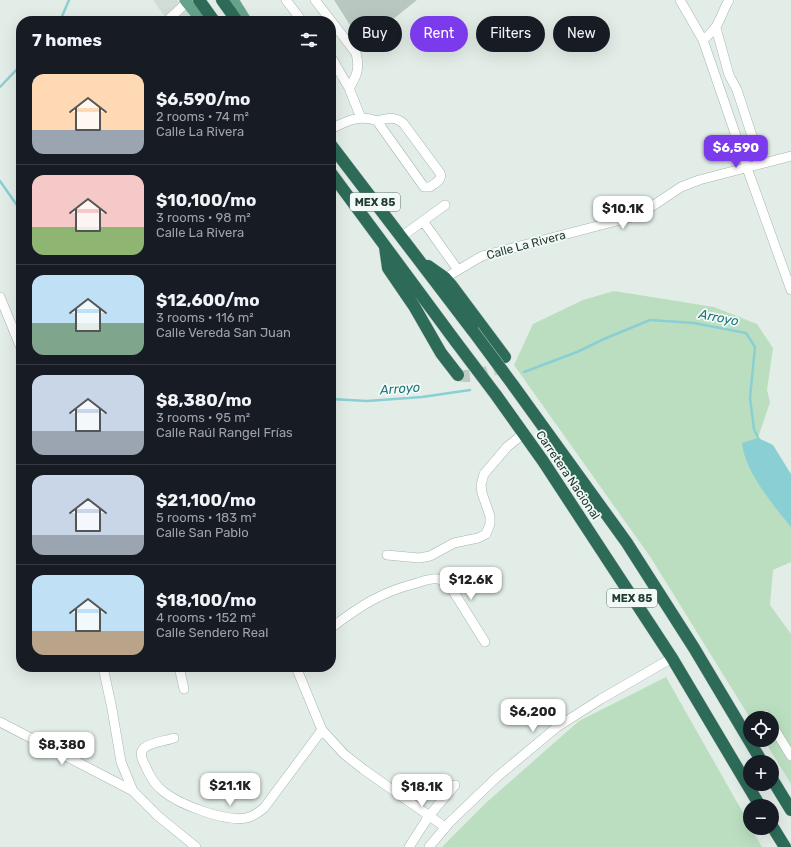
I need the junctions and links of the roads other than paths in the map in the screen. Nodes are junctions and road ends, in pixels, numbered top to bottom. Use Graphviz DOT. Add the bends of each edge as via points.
graph roads {
  1 [pos="222,0"];
  2 [pos="233,0"];
  3 [pos="286,0"];
  4 [pos="315,0"];
  5 [pos="680,0"];
  6 [pos="729,0"];
  7 [pos="190,1"];
  8 [pos="173,16"];
  9 [pos="199,16"];
  10 [pos="208,16"];
  11 [pos="233,16"];
  12 [pos="243,16"];
  13 [pos="298,16"];
  14 [pos="327,16"];
  15 [pos="336,27"];
  16 [pos="716,28"];
  17 [pos="703,40"];
  18 [pos="336,66"];
  19 [pos="349,88"];
  20 [pos="360,118"];
  21 [pos="377,121"];
  22 [pos="336,126"];
  23 [pos="336,152"];
  24 [pos="791,156"];
  25 [pos="758,165"];
  26 [pos="747,168"];
  27 [pos="336,180"];
  28 [pos="445,206"];
  29 [pos="423,221"];
  30 [pos="401,237"];
  31 [pos="385,246"];
  32 [pos="418,260"];
  33 [pos="458,270"];
  34 [pos="445,278"];
  35 [pos="791,290"];
  36 [pos="0,298"];
  37 [pos="16,336"];
  38 [pos="505,357"];
  39 [pos="458,375"];
  40 [pos="524,434"];
  41 [pos="387,555"];
  42 [pos="336,624"];
  43 [pos="485,642"];
  44 [pos="672,658"];
  45 [pos="104,672"];
  46 [pos="180,672"];
  47 [pos="298,672"];
  48 [pos="184,689"];
  49 [pos="0,722"];
  50 [pos="322,730"];
  51 [pos="779,737"];
  52 [pos="174,738"];
  53 [pos="758,755"];
  54 [pos="791,756"];
  55 [pos="455,785"];
  56 [pos="779,790"];
  57 [pos="134,791"];
  58 [pos="756,799"];
  59 [pos="791,810"];
  60 [pos="429,816"];
  61 [pos="445,827"];
  62 [pos="778,835"];
  63 [pos="196,847"];
  64 [pos="409,847"];
  65 [pos="429,847"];
  66 [pos="785,847"];
  1 -- 11 [label="highway"];
  2 -- 12 [label="main road"];
  3 -- 13 [label="street"];
  4 -- 14 [label="street"];
  5 -- 17 [label="street"];
  6 -- 16 [label="street"];
  7 -- 8 [label="street"];
  7 -- 9 [label="main road"];
  7 -- 10 [label="highway"];
  15 -- 19 [label="street" via="356,53 359,64 357,76"];
  16 -- 17 [label="street"];
  16 -- 25 [label="street" via="729,76 737,90 756,148"];
  17 -- 26 [label="street"];
  18 -- 19 [label="street"];
  19 -- 20 [label="street"];
  20 -- 21 [label="street"];
  20 -- 22 [label="street"];
  21 -- 21 [label="street" via="397,118 403,123 440,173 440,180 430,187 424,187"];
  23 -- 30 [label="highway, Carretera Nacional / MEX 85"];
  24 -- 25 [label="street, Calle La Rivera"];
  25 -- 26 [label="street, Calle La Rivera"];
  26 -- 33 [label="street, Calle La Rivera" via="681,187 632,217 482,256"];
  26 -- 35 [label="street"];
  27 -- 31 [label="highway, Carretera Nacional / MEX 85"];
  28 -- 29 [label="street"];
  29 -- 30 [label="street"];
  29 -- 33 [label="street"];
  30 -- 32 [label="highway, Carretera Nacional / MEX 85"];
  31 -- 39 [label="highway, MEX 85" via="388,268 441,353"];
  31 -- 40 [label="highway, Carretera Nacional / MEX 85, bridge"];
  32 -- 34 [label="highway, MEX 85"];
  32 -- 53 [label="highway, Carretera Nacional / MEX 85, bridge" via="473,331 626,543 694,648"];
  33 -- 34 [label="street, Calle La Rivera"];
  34 -- 38 [label="highway, MEX 85"];
  36 -- 37 [label="street"];
  40 -- 41 [label="street" via="507,447 484,474 482,493 490,516 486,534 454,543 430,556 418,558"];
  40 -- 44 [label="highway, Carretera Nacional / MEX 85"];
  42 -- 43 [label="street" via="373,598 396,588 440,578 450,586"];
  44 -- 58 [label="highway, Carretera Nacional / MEX 85"];
  44 -- 61 [label="street" via="557,727 497,777"];
  45 -- 57 [label="street" via="121,762"];
  46 -- 48 [label="street"];
  47 -- 50 [label="street"];
  49 -- 57 [label="street"];
  50 -- 52 [label="street" via="264,808 246,818 212,814 178,801 163,792 150,775 141,754 143,749 149,746"];
  50 -- 60 [label="street" via="344,754"];
  51 -- 54 [label="street"];
  55 -- 60 [label="street"];
  56 -- 59 [label="highway"];
  57 -- 63 [label="street" via="158,816"];
  60 -- 61 [label="street"];
  60 -- 64 [label="street"];
  61 -- 65 [label="street"];
  62 -- 66 [label="highway"];
}
